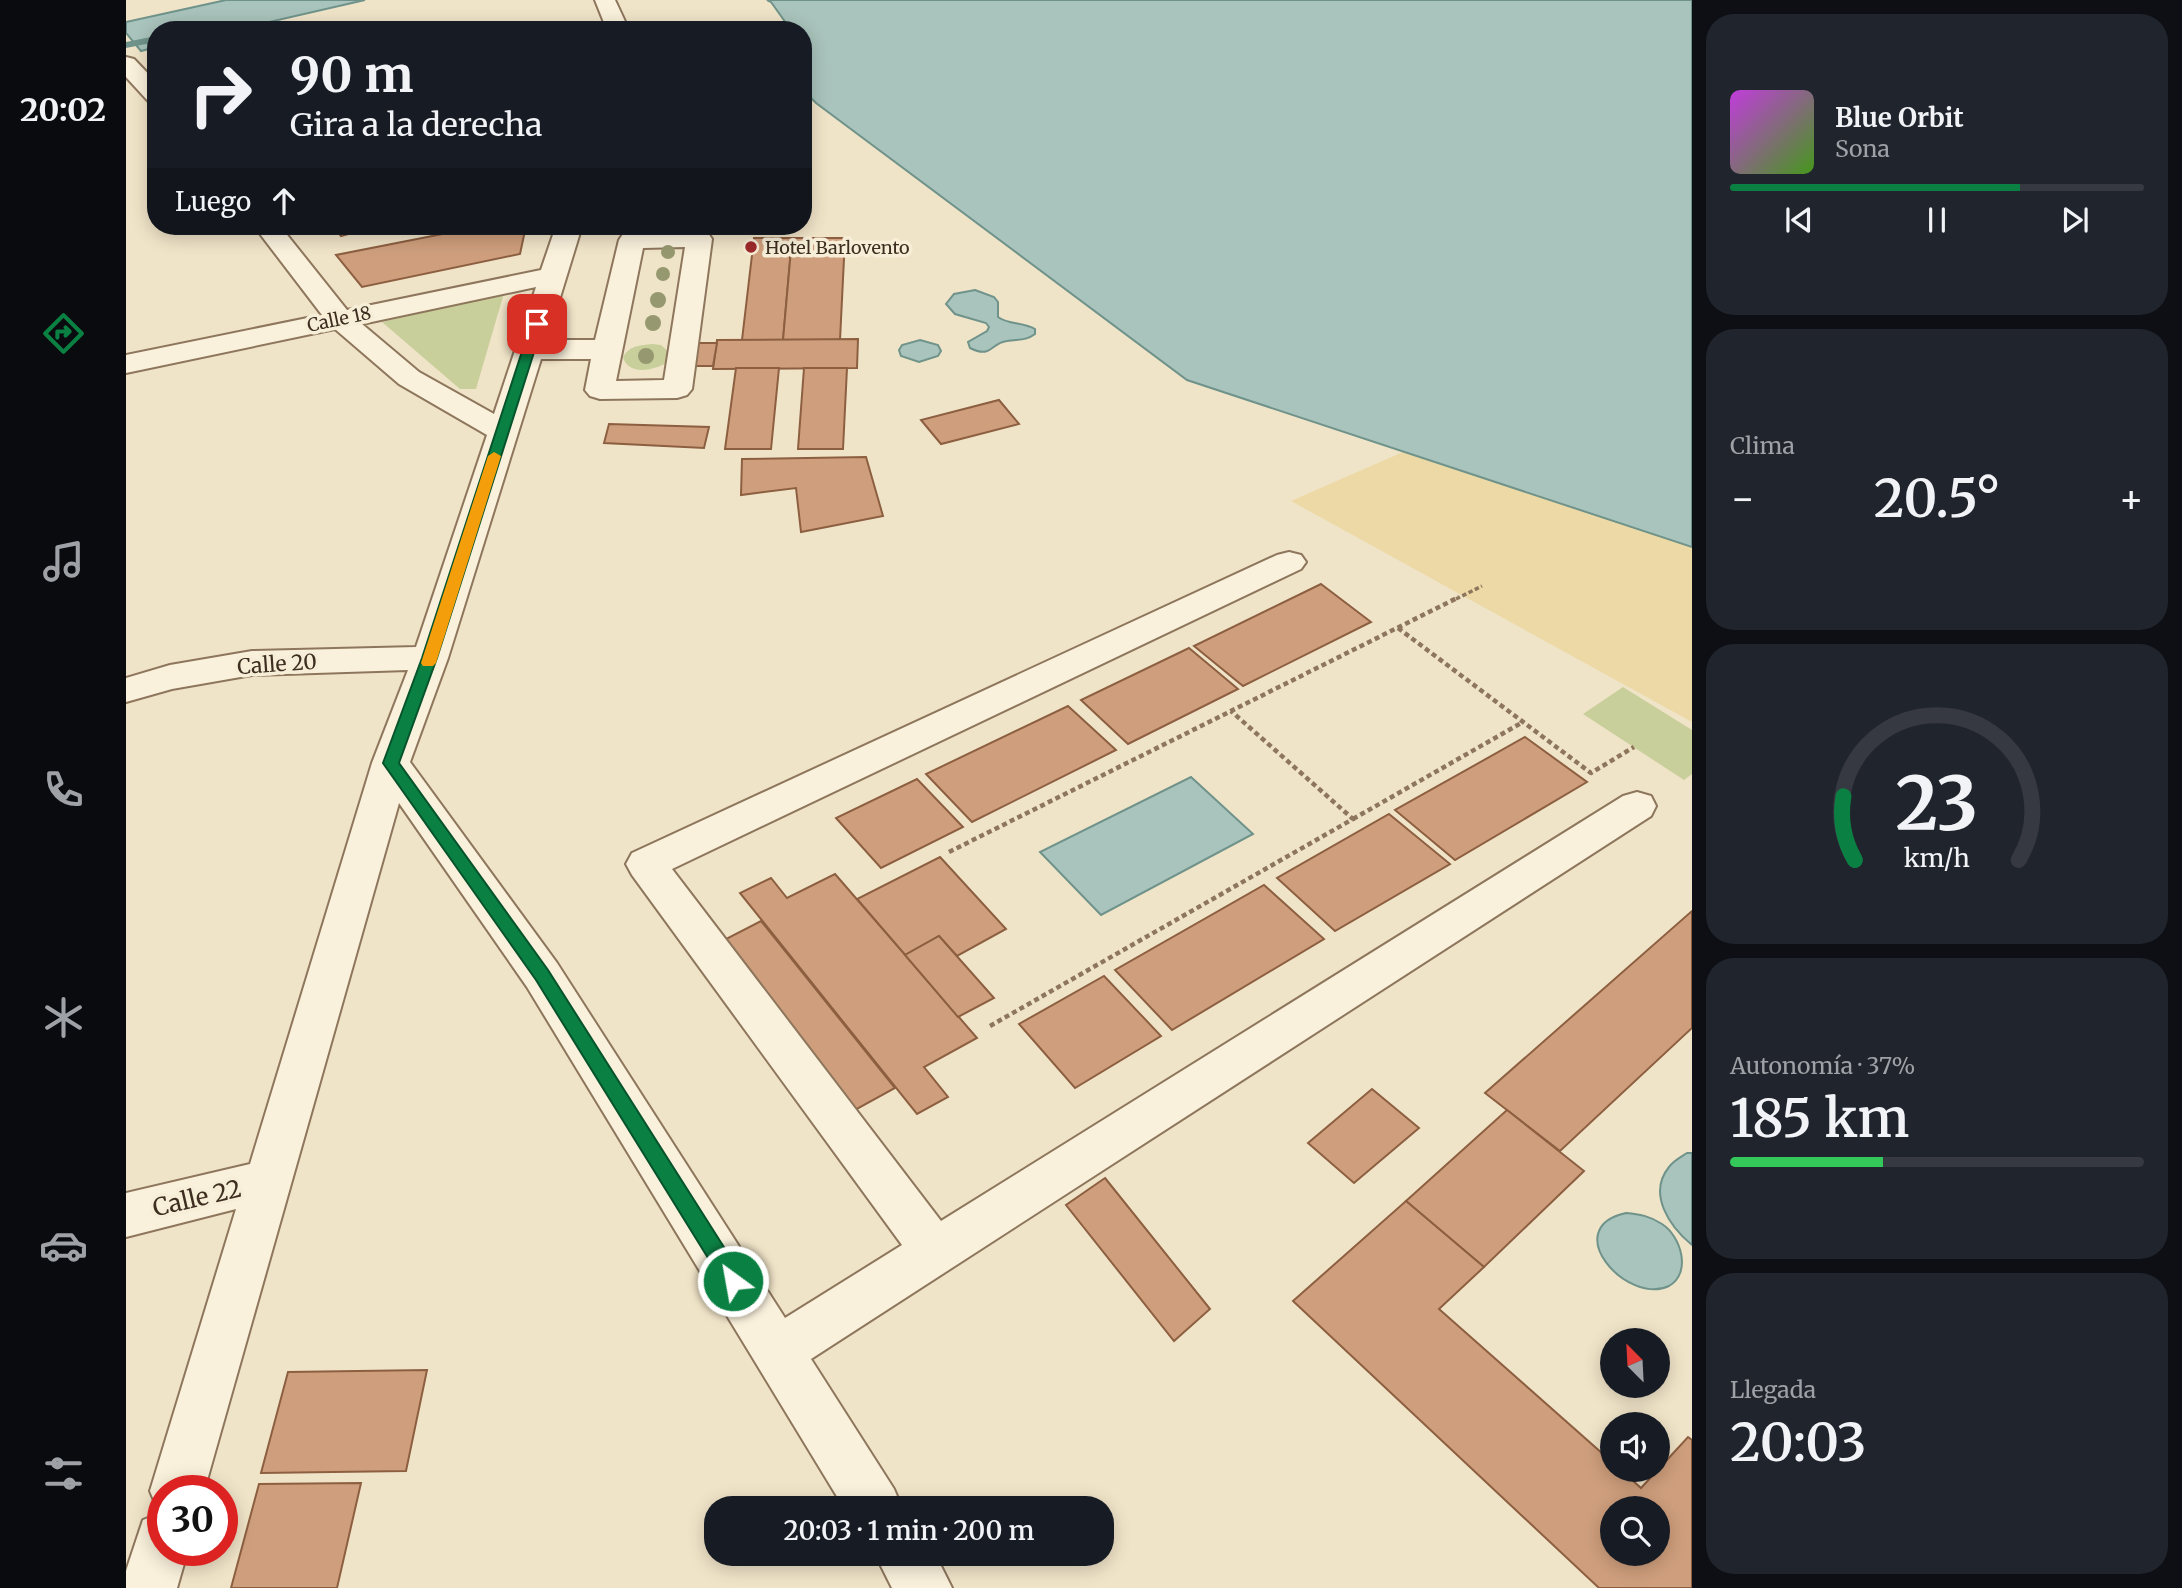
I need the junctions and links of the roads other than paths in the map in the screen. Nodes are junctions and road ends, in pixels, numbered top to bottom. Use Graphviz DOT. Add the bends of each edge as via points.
graph roads {
  1 [pos="605,0"];
  2 [pos="614,21"];
  3 [pos="126,64"];
  4 [pos="147,86"];
  5 [pos="274,235"];
  6 [pos="566,235"];
  7 [pos="552,276"];
  8 [pos="339,318"];
  9 [pos="529,349"];
  10 [pos="126,364"];
  11 [pos="502,430"];
  12 [pos="1289,562"];
  13 [pos="430,658"];
  14 [pos="126,690"];
  15 [pos="391,763"];
  16 [pos="1637,806"];
  17 [pos="267,1181"];
  18 [pos="126,1215"];
  19 [pos="936,1252"];
  20 [pos="778,1351"];
  21 [pos="182,1475"];
  22 [pos="868,1496"];
  23 [pos="156,1566"];
  24 [pos="910,1566"];
  25 [pos="149,1588"];
  26 [pos="924,1588"];
  1 -- 2 [label="street"];
  3 -- 4 [label="street"];
  5 -- 8 [label="street"];
  6 -- 7 [label="street"];
  7 -- 8 [label="street, Calle 18"];
  7 -- 9 [label="street"];
  8 -- 10 [label="street, Calle 18"];
  8 -- 11 [label="street" via="409,378"];
  9 -- 9 [label="street" via="607,351 600,390 677,389 699,239 632,240 607,349"];
  9 -- 11 [label="street"];
  11 -- 13 [label="street"];
  12 -- 19 [label="street" via="646,864"];
  13 -- 14 [label="street, Calle 20" via="252,663"];
  13 -- 15 [label="street"];
  15 -- 17 [label="street"];
  15 -- 20 [label="street" via="542,975"];
  16 -- 19 [label="street"];
  17 -- 18 [label="street, Calle 22"];
  17 -- 21 [label="street"];
  19 -- 20 [label="street"];
  20 -- 22 [label="street"];
  23 -- 25 [label="street"];
  24 -- 26 [label="street"];
}
